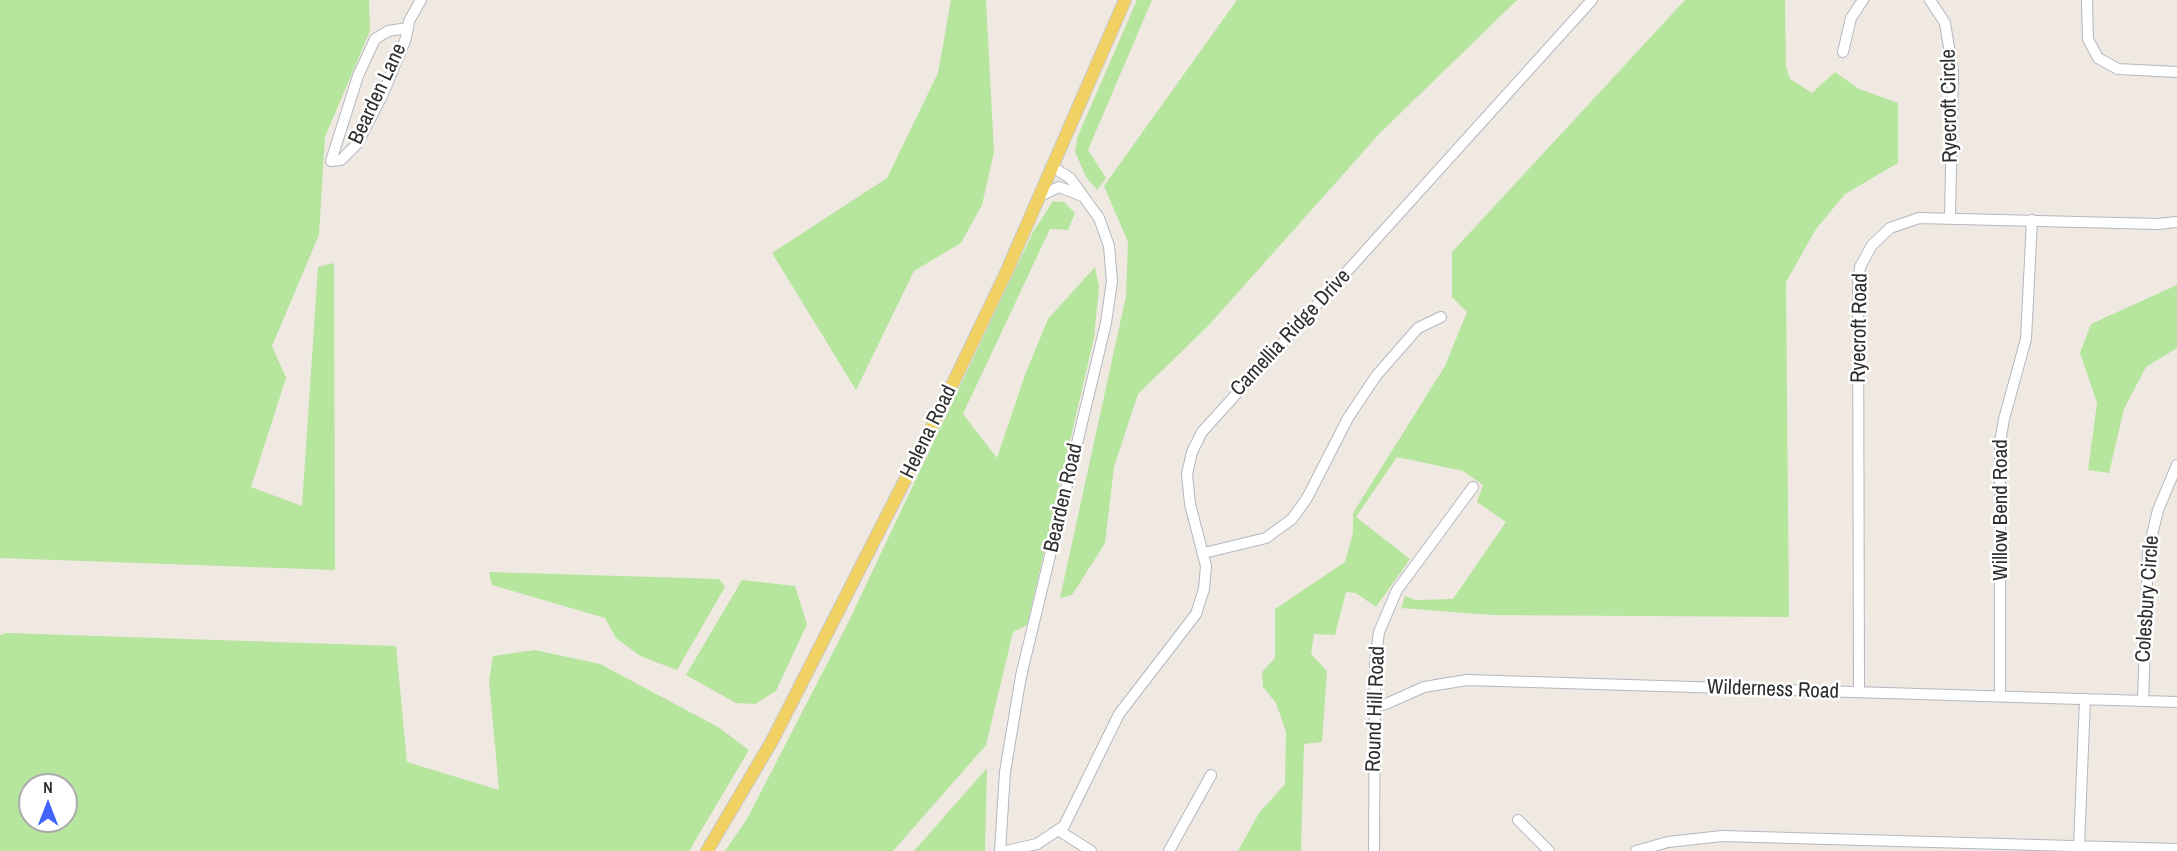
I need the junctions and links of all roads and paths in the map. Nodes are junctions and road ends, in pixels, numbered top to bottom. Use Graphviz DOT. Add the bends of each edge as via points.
graph roads {
  1 [pos="421,0"];
  2 [pos="1125,0"];
  3 [pos="1592,0"];
  4 [pos="1863,0"];
  5 [pos="1930,0"];
  6 [pos="2087,0"];
  7 [pos="408,28"];
  8 [pos="1844,52"];
  9 [pos="2177,72"];
  10 [pos="1051,166"];
  11 [pos="1038,197"];
  12 [pos="1086,199"];
  13 [pos="1950,217"];
  14 [pos="2032,220"];
  15 [pos="2177,222"];
  16 [pos="1441,317"];
  17 [pos="2177,465"];
  18 [pos="1473,487"];
  19 [pos="1204,553"];
  20 [pos="1859,692"];
  21 [pos="2000,696"];
  22 [pos="2085,699"];
  23 [pos="2143,701"];
  24 [pos="2177,702"];
  25 [pos="1374,706"];
  26 [pos="1211,775"];
  27 [pos="1518,820"];
  28 [pos="1058,830"];
  29 [pos="2079,846"];
  30 [pos="2012,848"];
  31 [pos="2177,849"];
  32 [pos="707,851"];
  33 [pos="1000,851"];
  34 [pos="1006,851"];
  35 [pos="1090,851"];
  36 [pos="1169,851"];
  37 [pos="1374,851"];
  38 [pos="1549,851"];
  39 [pos="1636,851"];
  1 -- 7 [label="street, Bearden Lane"];
  2 -- 10 [label="main road, Helena Road"];
  3 -- 19 [label="street, Camellia Ridge Drive" via="1202,432 1189,462 1187,485"];
  4 -- 8 [label="street" via="1851,18"];
  5 -- 13 [label="street, Ryecroft Circle" via="1945,23 1953,71"];
  6 -- 9 [label="street" via="2088,39 2098,58 2118,69"];
  7 -- 7 [label="street, Bearden Lane" via="388,31 375,39 358,76 331,161 341,160 357,144 400,54"];
  10 -- 11 [label="main road, Helena Road"];
  10 -- 12 [label="street, Bearden Road" via="1064,172"];
  11 -- 12 [label="street" via="1059,188"];
  11 -- 32 [label="main road, Helena Road" via="972,346 865,559 755,771"];
  12 -- 33 [label="street, Bearden Road" via="1099,218 1109,246 1110,305 1021,676 1005,772"];
  13 -- 14 [label="street, Ryecroft Road"];
  13 -- 20 [label="street, Ryecroft Road" via="1919,218 1890,228 1872,245 1858,275"];
  14 -- 15 [label="street, Ryecroft Road"];
  14 -- 21 [label="street, Willow Bend Road" via="2026,339 2000,442"];
  16 -- 19 [label="street" via="1418,328 1371,382 1292,519 1266,538"];
  17 -- 23 [label="street, Colesbury Circle" via="2158,510 2148,552"];
  18 -- 25 [label="street, Round Hill Road" via="1402,584 1384,616 1376,648"];
  19 -- 28 [label="street, Camellia Ridge Drive" via="1204,589 1196,614 1119,714 1070,816"];
  20 -- 21 [label="street, Wilderness Road"];
  20 -- 25 [label="street, Wilderness Road" via="1467,680 1424,687"];
  21 -- 22 [label="street, Wilderness Road"];
  22 -- 23 [label="street, Wilderness Road"];
  22 -- 29 [label="street"];
  23 -- 24 [label="street, Wilderness Road"];
  25 -- 37 [label="street, Round Hill Road"];
  26 -- 36 [label="street"];
  27 -- 38 [label="street"];
  28 -- 34 [label="street" via="1037,844"];
  28 -- 35 [label="street"];
  29 -- 30 [label="street"];
  29 -- 31 [label="street"];
  30 -- 39 [label="street" via="1722,836 1668,842"];
}
